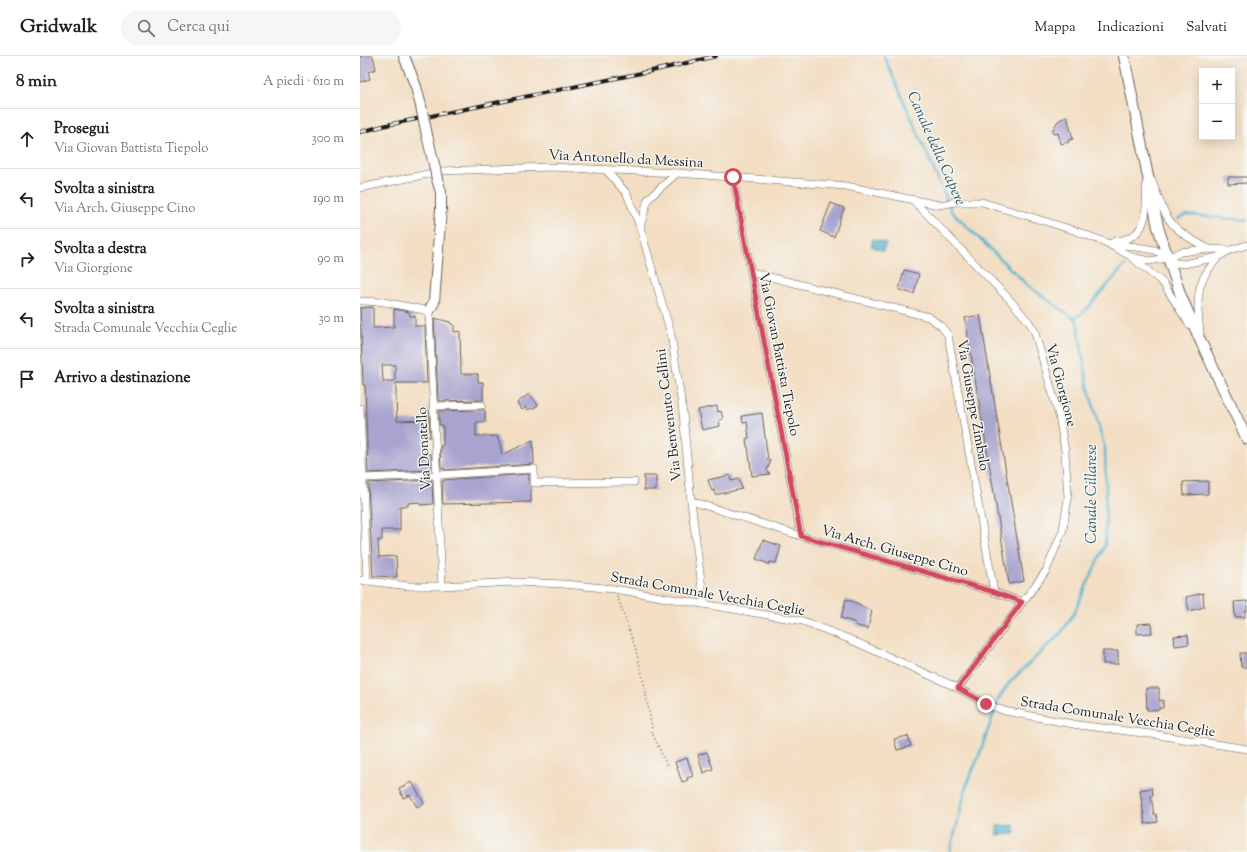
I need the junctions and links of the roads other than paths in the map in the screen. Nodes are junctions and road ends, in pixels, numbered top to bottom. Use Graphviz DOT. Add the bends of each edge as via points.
graph roads {
  1 [pos="404,56"];
  2 [pos="1124,56"];
  3 [pos="1144,160"];
  4 [pos="606,170"];
  5 [pos="677,173"];
  6 [pos="733,177"];
  7 [pos="360,188"];
  8 [pos="913,200"];
  9 [pos="640,227"];
  10 [pos="1105,242"];
  11 [pos="1247,245"];
  12 [pos="1209,249"];
  13 [pos="1230,250"];
  14 [pos="1130,256"];
  15 [pos="1218,257"];
  16 [pos="1168,258"];
  17 [pos="751,272"];
  18 [pos="360,301"];
  19 [pos="429,311"];
  20 [pos="1201,342"];
  21 [pos="482,405"];
  22 [pos="434,406"];
  23 [pos="360,408"];
  24 [pos="1247,439"];
  25 [pos="436,475"];
  26 [pos="363,478"];
  27 [pos="634,482"];
  28 [pos="691,501"];
  29 [pos="801,536"];
  30 [pos="364,581"];
  31 [pos="442,586"];
  32 [pos="994,592"];
  33 [pos="1022,602"];
  34 [pos="704,604"];
  35 [pos="958,688"];
  36 [pos="1247,749"];
  1 -- 19 [label="main road, bridge" via="416,87 441,192 434,302"];
  2 -- 3 [label="main road"];
  3 -- 10 [label="street" via="1147,206 1144,221 1136,234 1123,241"];
  3 -- 12 [label="street" via="1165,214 1175,227"];
  3 -- 16 [label="main road" via="1158,227"];
  4 -- 5 [label="street, Via Antonello da Messina"];
  4 -- 7 [label="street, Via Antonello da Messina" via="548,167 442,171"];
  4 -- 9 [label="street, Via Benvenuto Cellini" via="627,194"];
  5 -- 6 [label="street, Via Antonello da Messina"];
  5 -- 9 [label="street" via="648,199"];
  6 -- 8 [label="street, Via Antonello da Messina" via="846,186"];
  6 -- 17 [label="street, Via Giovan Battista Tiepolo"];
  8 -- 10 [label="street, Via Antonello da Messina" via="938,205 982,202"];
  8 -- 33 [label="street, Via Giorgione" via="1029,322 1034,330 1059,416 1065,451 1068,498 1063,530 1046,571"];
  9 -- 28 [label="street, Via Benvenuto Cellini" via="671,334 683,413"];
  10 -- 14 [label="street"];
  10 -- 16 [label="street" via="1155,250"];
  11 -- 13 [label="street"];
  12 -- 13 [label="street"];
  12 -- 16 [label="street" via="1180,252"];
  13 -- 15 [label="street"];
  14 -- 16 [label="street" via="1150,261"];
  14 -- 20 [label="street" via="1163,284"];
  15 -- 16 [label="street" via="1184,264"];
  15 -- 20 [label="street" via="1205,275 1198,293"];
  16 -- 20 [label="main road"];
  17 -- 29 [label="street, Via Giovan Battista Tiepolo"];
  17 -- 32 [label="street, Via Giuseppe Zimbalo" via="929,317 948,335"];
  18 -- 19 [label="street" via="384,302"];
  19 -- 22 [label="street, Via Donatello"];
  20 -- 24 [label="main road"];
  21 -- 22 [label="street"];
  22 -- 25 [label="street, Via Donatello"];
  23 -- 26 [label="street"];
  25 -- 26 [label="street"];
  25 -- 27 [label="street" via="534,469 534,484"];
  25 -- 31 [label="street, Via Donatello"];
  26 -- 30 [label="street"];
  28 -- 29 [label="street, Via Arch. Giuseppe Cino"];
  28 -- 34 [label="street, Via Benvenuto Cellini"];
  29 -- 32 [label="street, Via Arch. Giuseppe Cino"];
  30 -- 31 [label="street, Strada Comunale Vecchia Ceglie" via="409,586"];
  31 -- 34 [label="street, Strada Comunale Vecchia Ceglie" via="516,582 564,584 614,589"];
  32 -- 33 [label="street, Via Arch. Giuseppe Cino"];
  33 -- 35 [label="street, Via Giorgione"];
  34 -- 35 [label="street, Strada Comunale Vecchia Ceglie" via="803,622 849,639"];
  35 -- 36 [label="street, Strada Comunale Vecchia Ceglie" via="986,704 1005,711 1078,725"];
}
